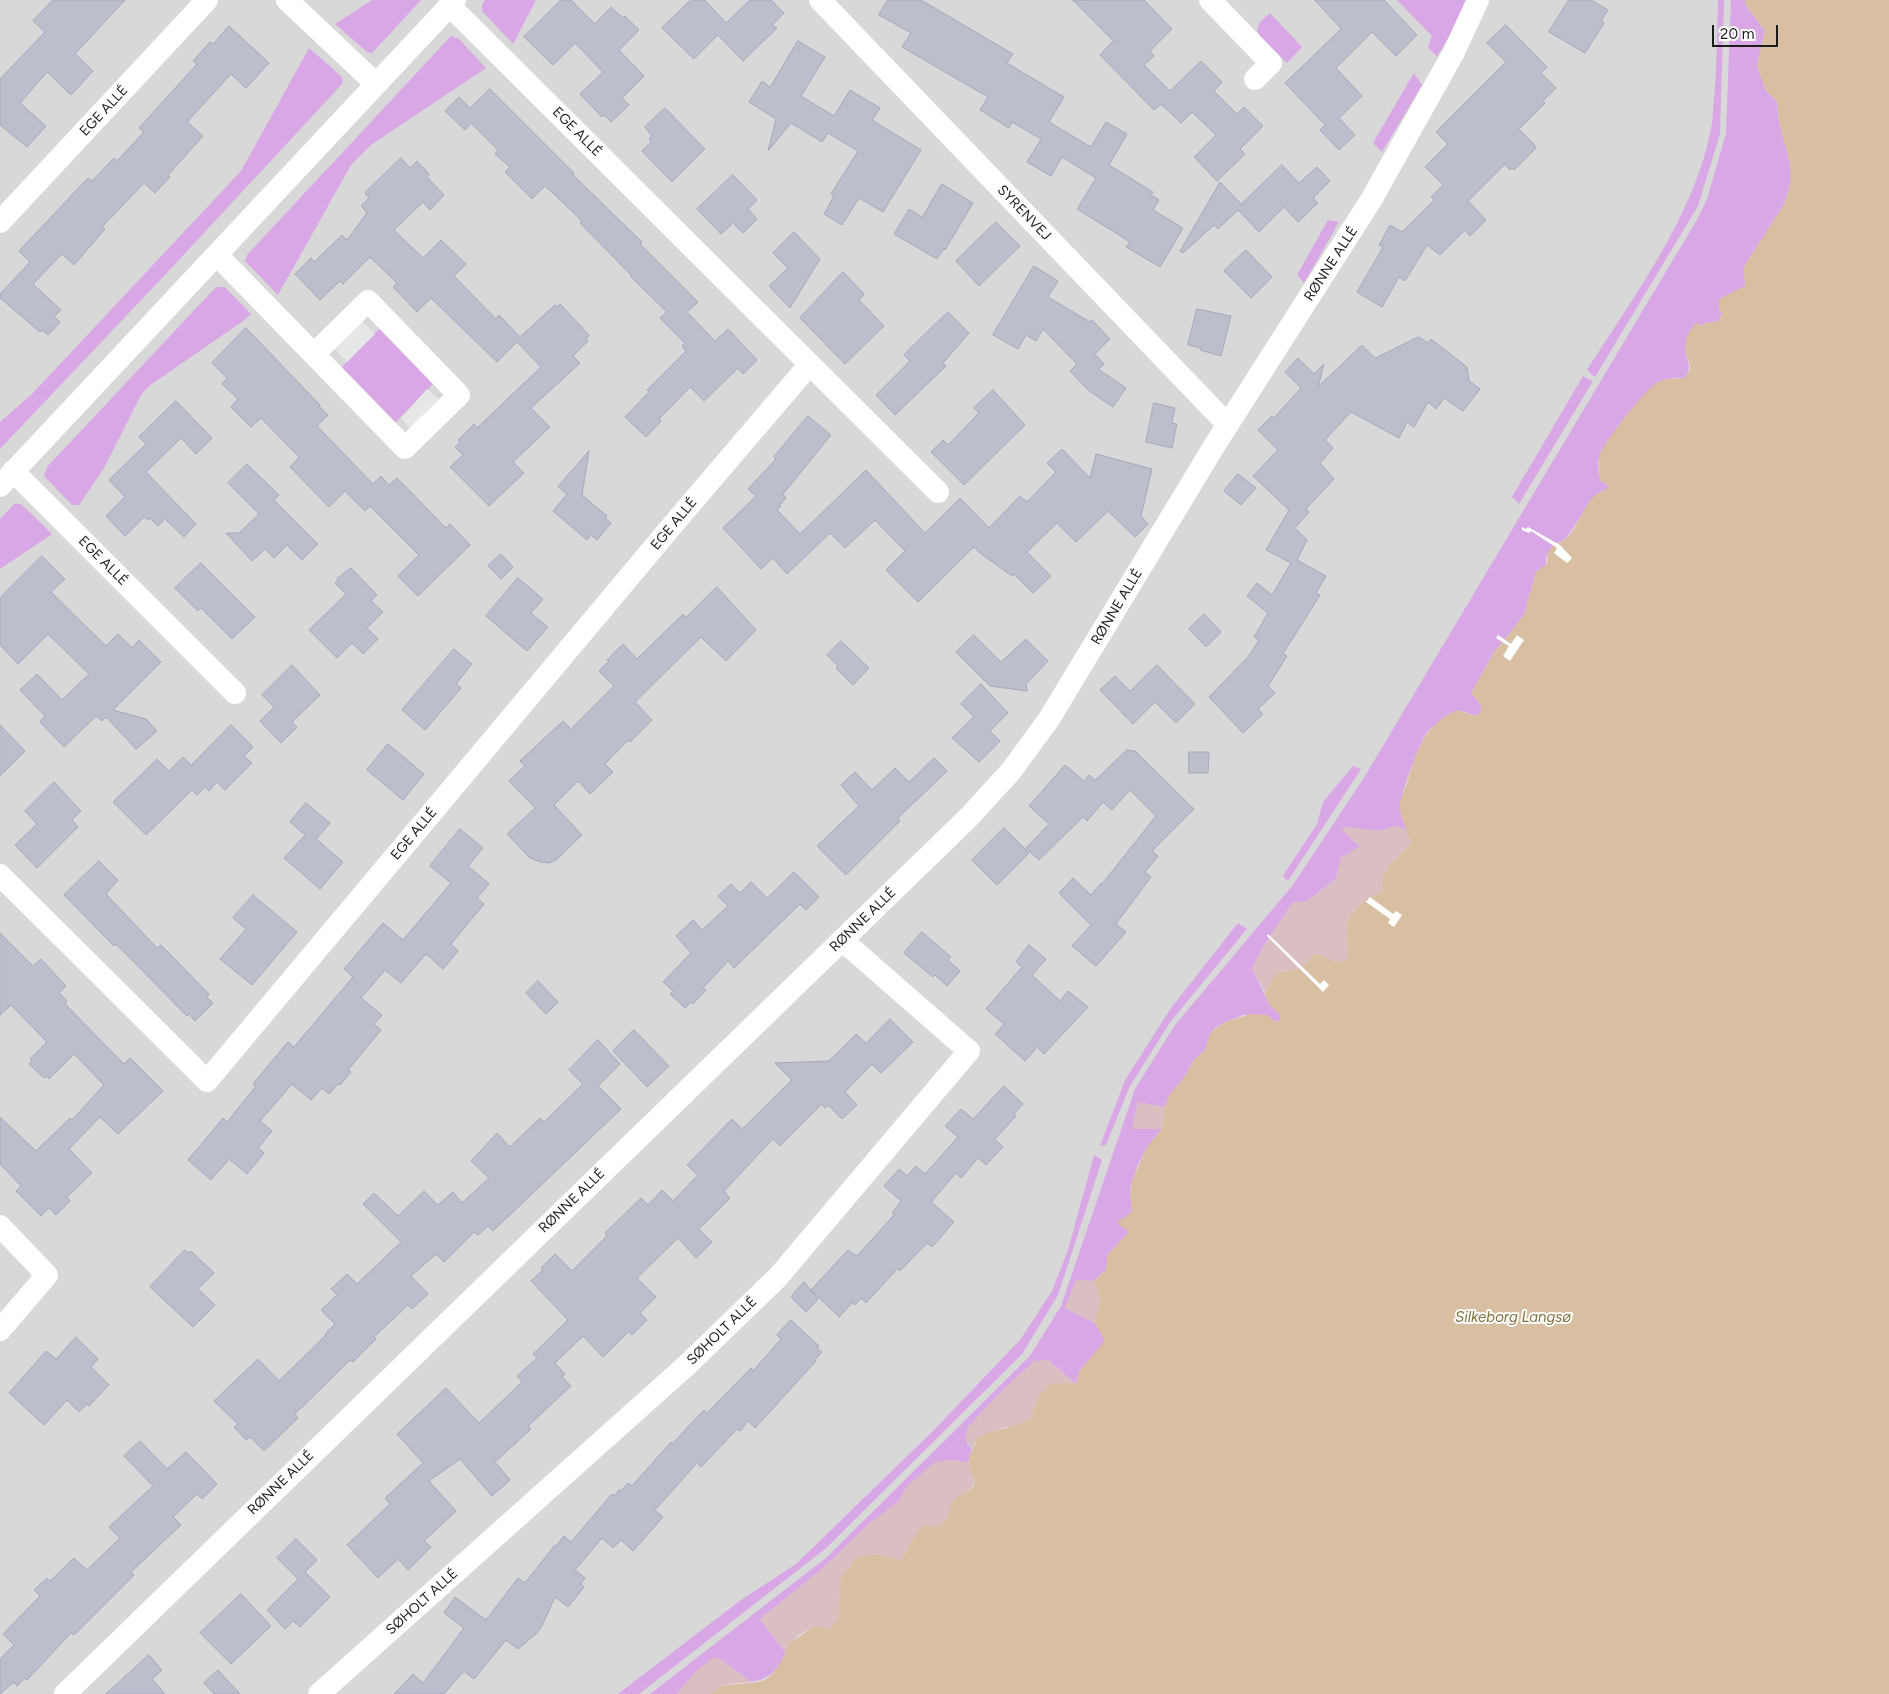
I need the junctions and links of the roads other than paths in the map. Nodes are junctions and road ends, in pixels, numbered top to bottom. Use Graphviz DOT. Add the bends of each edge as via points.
graph roads {
  1 [pos="207,0"];
  2 [pos="287,0"];
  3 [pos="820,0"];
  4 [pos="1210,0"];
  5 [pos="1478,0"];
  6 [pos="453,3"];
  7 [pos="1255,79"];
  8 [pos="376,84"];
  9 [pos="0,222"];
  10 [pos="217,255"];
  11 [pos="314,354"];
  12 [pos="810,364"];
  13 [pos="1228,425"];
  14 [pos="7,479"];
  15 [pos="938,492"];
  16 [pos="235,694"];
  17 [pos="0,874"];
  18 [pos="842,940"];
  19 [pos="0,1226"];
  20 [pos="0,1330"];
  21 [pos="65,1694"];
  22 [pos="319,1694"];
  1 -- 9 [label="street, EGE ALLÉ"];
  2 -- 8 [label="street"];
  3 -- 13 [label="street, SYRENVEJ"];
  4 -- 7 [label="street" via="1271,63"];
  5 -- 13 [label="street, RØNNE ALLÉ" via="1454,52 1372,200"];
  6 -- 8 [label="street, EGE ALLÉ"];
  6 -- 12 [label="street, EGE ALLÉ"];
  8 -- 10 [label="street, EGE ALLÉ"];
  10 -- 11 [label="street"];
  10 -- 14 [label="street, EGE ALLÉ"];
  11 -- 11 [label="street" via="405,448 459,395 368,301"];
  12 -- 15 [label="street, EGE ALLÉ"];
  12 -- 17 [label="street, EGE ALLÉ" via="207,1082"];
  13 -- 18 [label="street, RØNNE ALLÉ" via="1049,719 1011,771"];
  14 -- 16 [label="street, EGE ALLÉ"];
  18 -- 21 [label="street, RØNNE ALLÉ"];
  18 -- 22 [label="street, SØHOLT ALLÉ" via="969,1051 778,1277 687,1366"];
  19 -- 20 [label="street" via="47,1274"];
}
